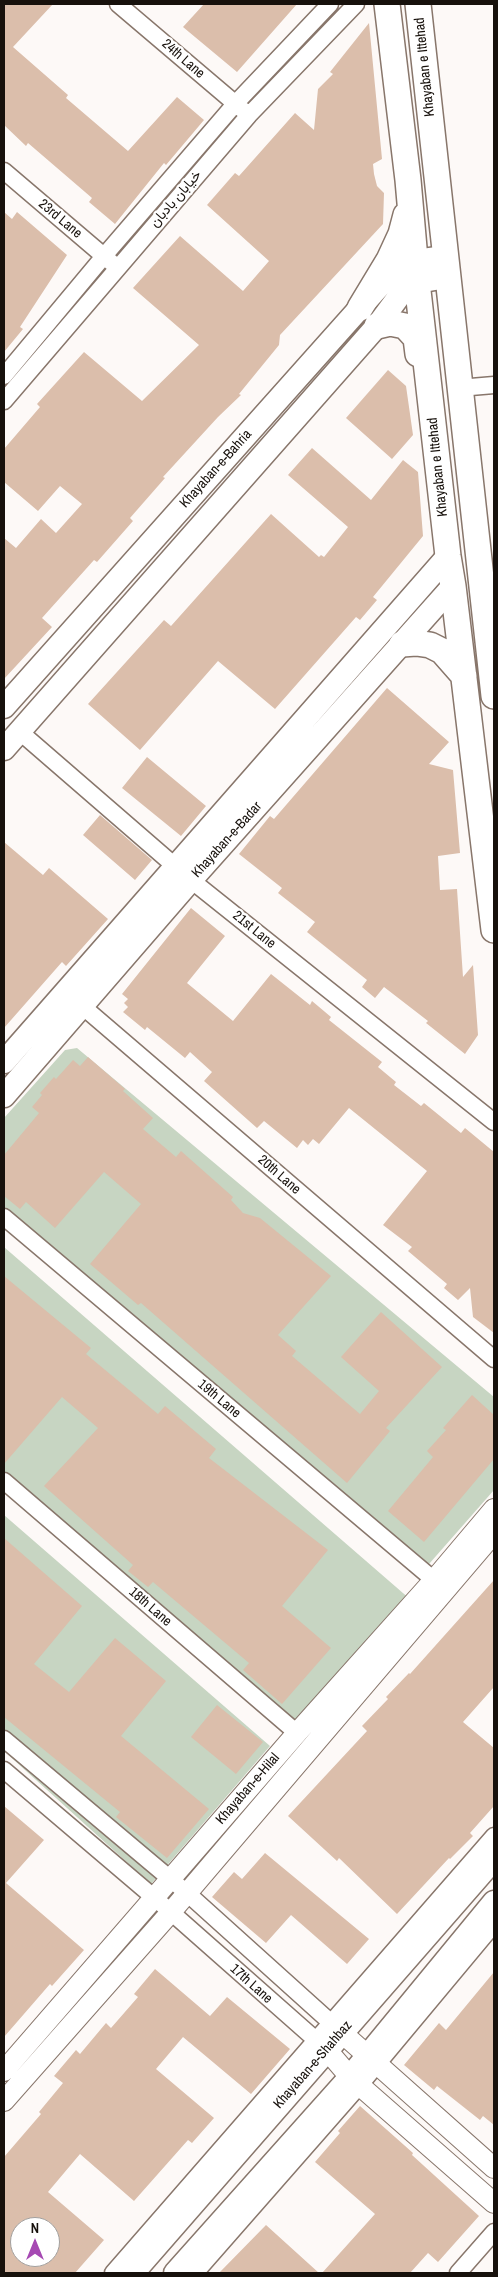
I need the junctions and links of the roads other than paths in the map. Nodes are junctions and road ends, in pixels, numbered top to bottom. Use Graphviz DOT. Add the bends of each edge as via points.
graph roads {
  1 [pos="118,4"];
  2 [pos="330,4"];
  3 [pos="356,4"];
  4 [pos="387,4"];
  5 [pos="418,4"];
  6 [pos="235,104"];
  7 [pos="249,115"];
  8 [pos="4,171"];
  9 [pos="408,180"];
  10 [pos="104,256"];
  11 [pos="446,267"];
  12 [pos="117,268"];
  13 [pos="408,277"];
  14 [pos="360,308"];
  15 [pos="377,326"];
  16 [pos="4,376"];
  17 [pos="494,385"];
  18 [pos="459,388"];
  19 [pos="4,401"];
  20 [pos="437,455"];
  21 [pos="448,556"];
  22 [pos="453,586"];
  23 [pos="402,644"];
  24 [pos="464,676"];
  25 [pos="494,696"];
  26 [pos="4,707"];
  27 [pos="19,731"];
  28 [pos="4,749"];
  29 [pos="184,873"];
  30 [pos="494,930"];
  31 [pos="65,991"];
  32 [pos="82,1007"];
  33 [pos="4,1062"];
  34 [pos="4,1096"];
  35 [pos="494,1122"];
  36 [pos="4,1217"];
  37 [pos="494,1359"];
  38 [pos="4,1480"];
  39 [pos="494,1509"];
  40 [pos="494,1534"];
  41 [pos="434,1580"];
  42 [pos="297,1732"];
  43 [pos="4,1739"];
  44 [pos="4,1770"];
  45 [pos="494,1836"];
  46 [pos="494,1859"];
  47 [pos="171,1880"];
  48 [pos="187,1893"];
  49 [pos="155,1899"];
  50 [pos="494,1902"];
  51 [pos="171,1912"];
  52 [pos="494,1924"];
  53 [pos="336,2028"];
  54 [pos="321,2045"];
  55 [pos="372,2060"];
  56 [pos="4,2071"];
  57 [pos="354,2081"];
  58 [pos="4,2101"];
  59 [pos="494,2168"];
  60 [pos="494,2203"];
  61 [pos="494,2232"];
  62 [pos="113,2273"];
  63 [pos="133,2273"];
  64 [pos="176,2273"];
  65 [pos="195,2273"];
  66 [pos="458,2273"];
  1 -- 6 [label="street, 24th Lane"];
  2 -- 6 [label="street, خیابان بادبان"];
  3 -- 7 [label="street, خیابان بادبان"];
  4 -- 9 [label="main road, Khayaban e Ittehad"];
  5 -- 11 [label="main road, Khayaban e Ittehad"];
  6 -- 7 [label="street, 24th Lane"];
  6 -- 10 [label="street, خیابان بادبان"];
  7 -- 12 [label="street, خیابان بادبان"];
  8 -- 10 [label="street, 23rd Lane"];
  9 -- 13 [label="main road, Khayaban e Ittehad"];
  9 -- 14 [label="main road" via="406,216 401,234 390,260"];
  10 -- 12 [label="street, 23rd Lane"];
  10 -- 16 [label="street, خیابان بادبان"];
  11 -- 13 [label="main road" via="425,252"];
  11 -- 13 [label="main road" via="441,286 430,286 421,291"];
  11 -- 18 [label="main road, Khayaban e Ittehad"];
  12 -- 19 [label="street, خیابان بادبان"];
  13 -- 14 [label="main road, Khayaban-e-Bahria"];
  13 -- 15 [label="main road, Khayaban-e-Bahria"];
  13 -- 20 [label="main road, Khayaban e Ittehad"];
  14 -- 26 [label="main road, Khayaban-e-Bahria"];
  15 -- 20 [label="main road" via="390,323 405,326 416,338 426,443"];
  15 -- 27 [label="main road, Khayaban-e-Bahria"];
  17 -- 18 [label="street"];
  18 -- 25 [label="main road, Khayaban e Ittehad"];
  20 -- 21 [label="main road, Khayaban e Ittehad"];
  21 -- 22 [label="main road, Khayaban e Ittehad"];
  21 -- 29 [label="main road, Khayaban-e-Badar"];
  22 -- 23 [label="main road, Khayaban-e-Badar"];
  22 -- 24 [label="main road, Khayaban e Ittehad"];
  23 -- 24 [label="main road" via="416,642 442,650"];
  23 -- 29 [label="main road, Khayaban-e-Badar"];
  24 -- 30 [label="main road, Khayaban e Ittehad"];
  27 -- 28 [label="main road, Khayaban-e-Bahria"];
  27 -- 29 [label="street, 21st Lane"];
  29 -- 31 [label="main road, Khayaban-e-Badar"];
  29 -- 32 [label="main road, Khayaban-e-Badar"];
  29 -- 35 [label="street, 21st Lane"];
  31 -- 32 [label="street, 20th Lane"];
  31 -- 33 [label="main road, Khayaban-e-Badar"];
  32 -- 34 [label="main road, Khayaban-e-Badar"];
  32 -- 37 [label="street, 20th Lane"];
  36 -- 41 [label="street, 19th Lane"];
  38 -- 42 [label="street, 18th Lane"];
  39 -- 41 [label="street, Khayaban-e-Hilal"];
  40 -- 48 [label="street"];
  41 -- 42 [label="street, Khayaban-e-Hilal"];
  42 -- 47 [label="street, Khayaban-e-Hilal"];
  43 -- 47 [label="street, 17th Lane"];
  44 -- 49 [label="street, 17th Lane"];
  45 -- 53 [label="street"];
  46 -- 53 [label="main road, Khayaban-e-Shahbaz"];
  47 -- 48 [label="street, 17th Lane"];
  47 -- 49 [label="street, Khayaban-e-Hilal"];
  48 -- 51 [label="street"];
  48 -- 53 [label="street, 17th Lane"];
  49 -- 51 [label="street, 17th Lane"];
  49 -- 56 [label="street, Khayaban-e-Hilal"];
  50 -- 55 [label="main road"];
  51 -- 54 [label="street, 17th Lane"];
  51 -- 58 [label="street"];
  52 -- 55 [label="street"];
  53 -- 54 [label="main road, Khayaban-e-Shahbaz"];
  53 -- 55 [label="street, 17th Lane"];
  54 -- 57 [label="street, 17th Lane"];
  54 -- 62 [label="street"];
  54 -- 63 [label="main road, Khayaban-e-Shahbaz"];
  55 -- 57 [label="main road"];
  55 -- 59 [label="street, 17th Lane"];
  57 -- 60 [label="street, 17th Lane"];
  57 -- 64 [label="main road"];
  57 -- 65 [label="street"];
  61 -- 66 [label="street"];
}
